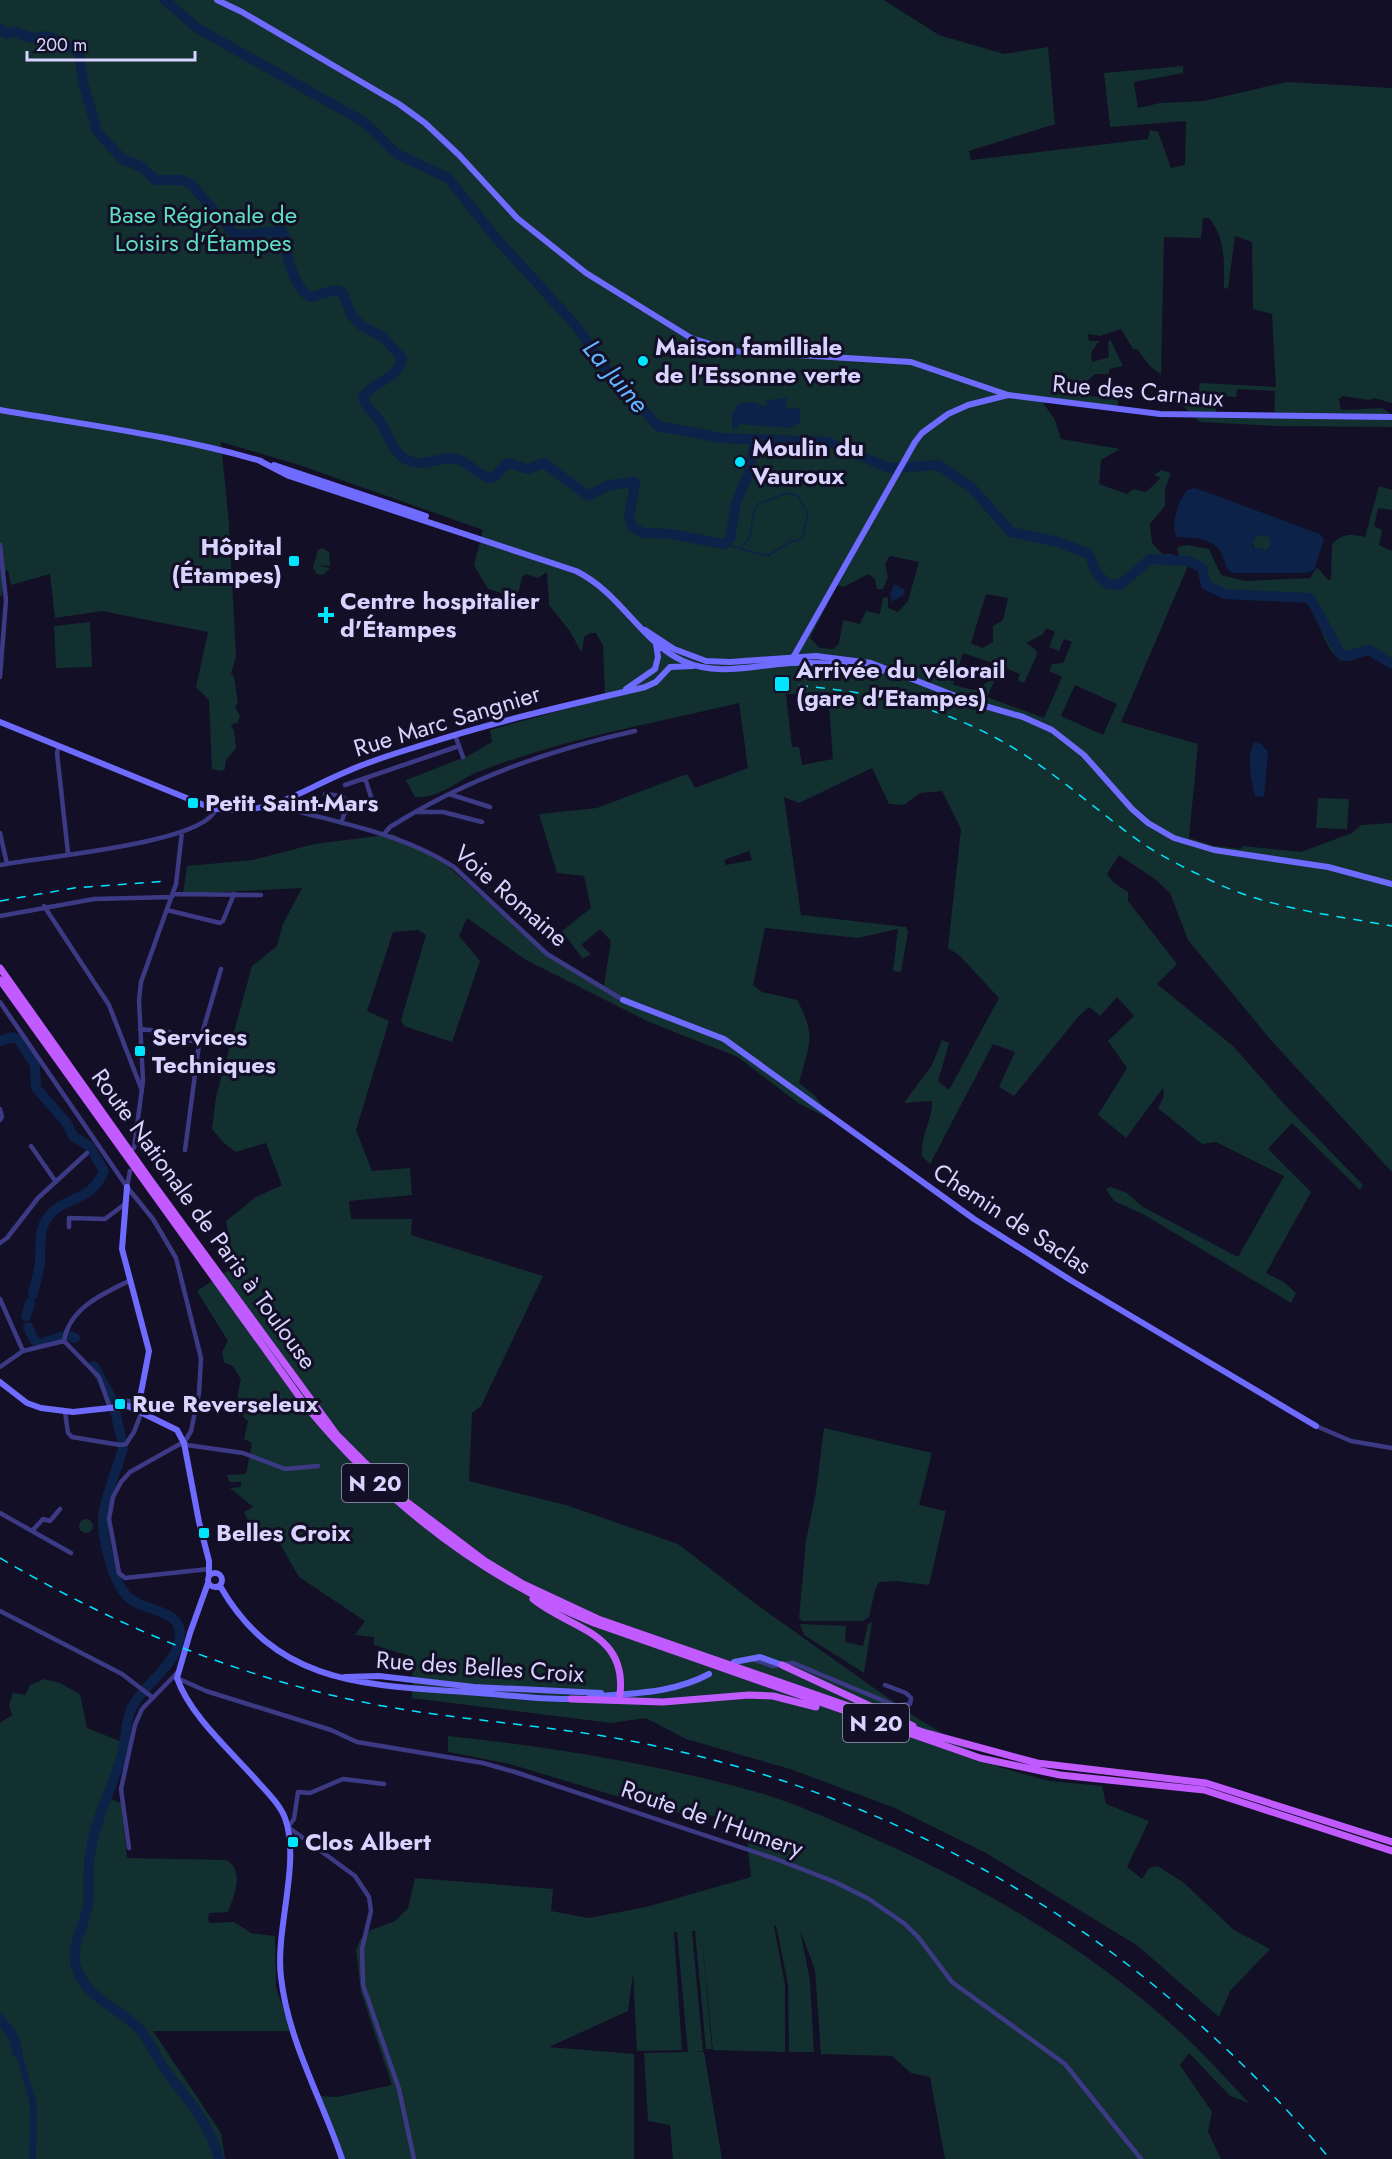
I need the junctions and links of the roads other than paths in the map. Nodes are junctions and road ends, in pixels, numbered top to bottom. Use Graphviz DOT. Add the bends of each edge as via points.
graph roads {
  1 [pos="217,0"];
  2 [pos="1008,395"];
  3 [pos="0,410"];
  4 [pos="1392,417"];
  5 [pos="0,545"];
  6 [pos="645,630"];
  7 [pos="655,643"];
  8 [pos="667,644"];
  9 [pos="669,653"];
  10 [pos="795,656"];
  11 [pos="658,657"];
  12 [pos="706,660"];
  13 [pos="790,663"];
  14 [pos="693,666"];
  15 [pos="670,667"];
  16 [pos="895,674"];
  17 [pos="0,677"];
  18 [pos="624,691"];
  19 [pos="0,722"];
  20 [pos="636,731"];
  21 [pos="455,735"];
  22 [pos="59,746"];
  23 [pos="459,746"];
  24 [pos="463,757"];
  25 [pos="365,778"];
  26 [pos="345,785"];
  27 [pos="325,794"];
  28 [pos="448,794"];
  29 [pos="286,801"];
  30 [pos="490,807"];
  31 [pos="216,809"];
  32 [pos="353,809"];
  33 [pos="415,812"];
  34 [pos="482,822"];
  35 [pos="341,823"];
  36 [pos="182,832"];
  37 [pos="0,833"];
  38 [pos="384,834"];
  39 [pos="68,853"];
  40 [pos="8,864"];
  41 [pos="0,865"];
  42 [pos="1392,884"];
  43 [pos="234,894"];
  44 [pos="261,895"];
  45 [pos="172,896"];
  46 [pos="44,906"];
  47 [pos="167,910"];
  48 [pos="0,916"];
  49 [pos="0,968"];
  50 [pos="221,969"];
  51 [pos="0,980"];
  52 [pos="623,1000"];
  53 [pos="0,1002"];
  54 [pos="140,1029"];
  55 [pos="199,1044"];
  56 [pos="142,1059"];
  57 [pos="132,1061"];
  58 [pos="141,1090"];
  59 [pos="0,1109"];
  60 [pos="0,1120"];
  61 [pos="31,1146"];
  62 [pos="134,1148"];
  63 [pos="185,1150"];
  64 [pos="87,1153"];
  65 [pos="130,1172"];
  66 [pos="56,1182"];
  67 [pos="127,1187"];
  68 [pos="126,1204"];
  69 [pos="69,1227"];
  70 [pos="0,1243"];
  71 [pos="131,1280"];
  72 [pos="0,1299"];
  73 [pos="8,1318"];
  74 [pos="0,1321"];
  75 [pos="65,1337"];
  76 [pos="23,1352"];
  77 [pos="0,1366"];
  78 [pos="0,1382"];
  79 [pos="139,1403"];
  80 [pos="114,1405"];
  81 [pos="142,1411"];
  82 [pos="65,1412"];
  83 [pos="1316,1426"];
  84 [pos="184,1443"];
  85 [pos="1392,1448"];
  86 [pos="318,1466"];
  87 [pos="60,1509"];
  88 [pos="0,1513"];
  89 [pos="32,1531"];
  90 [pos="71,1553"];
  91 [pos="209,1561"];
  92 [pos="216,1573"];
  93 [pos="212,1580"];
  94 [pos="519,1588"];
  95 [pos="0,1611"];
  96 [pos="734,1662"];
  97 [pos="782,1665"];
  98 [pos="709,1674"];
  99 [pos="177,1676"];
  100 [pos="362,1680"];
  101 [pos="885,1685"];
  102 [pos="620,1694"];
  103 [pos="152,1697"];
  104 [pos="571,1699"];
  105 [pos="833,1708"];
  106 [pos="926,1733"];
  107 [pos="384,1784"];
  108 [pos="288,1827"];
  109 [pos="1392,1842"];
  110 [pos="129,1848"];
  111 [pos="1392,1851"];
  112 [pos="342,2159"];
  113 [pos="414,2159"];
  114 [pos="1141,2159"];
  1 -- 2 [label="main road" via="399,104 425,123 517,218 586,273 691,338 733,351 911,362"];
  2 -- 4 [label="main road, Rue des Carnaux" via="1160,414"];
  2 -- 10 [label="main road, Rue des Carnaux" via="968,405 922,433"];
  3 -- 6 [label="main road" via="226,450 260,461 289,476 585,576 603,587"];
  5 -- 17 [label="street" via="6,600"];
  6 -- 7 [label="main road"];
  6 -- 8 [label="main road"];
  7 -- 9 [label="main road"];
  7 -- 11 [label="main road"];
  8 -- 9 [label="main road"];
  8 -- 12 [label="main road"];
  9 -- 11 [label="main road"];
  9 -- 12 [label="main road"];
  9 -- 14 [label="main road"];
  9 -- 15 [label="main road"];
  10 -- 12 [label="main road" via="751,661"];
  10 -- 13 [label="main road, Rue des Carnaux"];
  10 -- 16 [label="main road" via="855,660"];
  11 -- 18 [label="main road, Rue Marc Sangnier" via="655,669"];
  13 -- 14 [label="main road" via="728,670"];
  13 -- 16 [label="main road" via="838,664"];
  14 -- 15 [label="main road"];
  15 -- 18 [label="main road, Rue Marc Sangnier" via="656,682"];
  16 -- 42 [label="main road" via="1052,730 1074,745 1132,809 1159,830 1196,846 1328,867"];
  18 -- 21 [label="main road, Rue Marc Sangnier"];
  19 -- 22 [label="main road, Rue Marc Sangnier"];
  20 -- 28 [label="street" via="575,744 492,773"];
  21 -- 23 [label="street"];
  21 -- 29 [label="main road, Rue Marc Sangnier" via="369,762"];
  22 -- 31 [label="main road, Rue Marc Sangnier"];
  22 -- 39 [label="street"];
  23 -- 24 [label="street"];
  23 -- 25 [label="street"];
  25 -- 26 [label="street"];
  25 -- 32 [label="street" via="373,802"];
  27 -- 32 [label="street" via="342,796"];
  28 -- 30 [label="street"];
  28 -- 33 [label="street"];
  29 -- 31 [label="main road, Rue Marc Sangnier" via="244,811"];
  29 -- 35 [label="street" via="296,811"];
  31 -- 36 [label="street" via="208,820"];
  32 -- 35 [label="street" via="345,812"];
  33 -- 34 [label="street" via="443,812"];
  33 -- 38 [label="street"];
  35 -- 38 [label="street, Voie Romaine"];
  36 -- 39 [label="street" via="164,839"];
  36 -- 45 [label="street"];
  37 -- 40 [label="street"];
  38 -- 52 [label="street, Voie Romaine" via="454,867 547,954"];
  39 -- 40 [label="street"];
  40 -- 41 [label="street"];
  43 -- 44 [label="street"];
  43 -- 45 [label="street"];
  43 -- 47 [label="street" via="223,921"];
  45 -- 46 [label="street" via="94,899"];
  45 -- 47 [label="street"];
  46 -- 48 [label="street"];
  46 -- 57 [label="street" via="102,991"];
  47 -- 54 [label="street" via="141,982"];
  49 -- 106 [label="main road, Route Nationale de Paris à Toulouse / N 20" via="310,1401 366,1466 422,1516 485,1561 598,1619"];
  50 -- 55 [label="street"];
  51 -- 94 [label="main road, Route Nationale de Paris à Toulouse / N 20" via="333,1439 418,1521 483,1568"];
  52 -- 83 [label="main road, Chemin de Saclas" via="724,1039 974,1219"];
  53 -- 67 [label="street"];
  54 -- 55 [label="street" via="169,1032"];
  54 -- 56 [label="street"];
  55 -- 63 [label="street"];
  56 -- 57 [label="street"];
  56 -- 58 [label="street"];
  57 -- 58 [label="street"];
  58 -- 62 [label="street"];
  59 -- 60 [label="street"];
  61 -- 66 [label="street"];
  64 -- 66 [label="street"];
  65 -- 67 [label="street"];
  66 -- 70 [label="street"];
  67 -- 68 [label="main road"];
  67 -- 84 [label="street" via="153,1219 176,1258 198,1344 202,1371 199,1393 191,1431"];
  68 -- 69 [label="street" via="105,1219 69,1218"];
  68 -- 71 [label="main road" via="121,1241"];
  71 -- 75 [label="street" via="89,1302"];
  71 -- 79 [label="main road" via="149,1351"];
  72 -- 73 [label="street"];
  73 -- 74 [label="street"];
  73 -- 76 [label="street"];
  75 -- 76 [label="street"];
  75 -- 80 [label="street" via="99,1377"];
  76 -- 77 [label="street"];
  78 -- 82 [label="main road" via="32,1405"];
  79 -- 80 [label="street"];
  79 -- 81 [label="main road"];
  80 -- 81 [label="main road"];
  80 -- 82 [label="main road"];
  81 -- 82 [label="street" via="134,1432 123,1445 72,1437"];
  81 -- 84 [label="main road" via="173,1427"];
  83 -- 85 [label="street, Chemin de Saclas" via="1351,1441"];
  84 -- 86 [label="street" via="248,1454 285,1469"];
  84 -- 91 [label="main road"];
  84 -- 93 [label="street" via="130,1472 121,1482 108,1518 113,1548 119,1573 125,1578"];
  87 -- 89 [label="street" via="50,1521 43,1519"];
  88 -- 89 [label="street"];
  89 -- 90 [label="street"];
  91 -- 92 [label="main road"];
  91 -- 93 [label="main road"];
  92 -- 93 [label="main road"];
  92 -- 93 [label="main road, Rue des Belles Croix" via="222,1579"];
  93 -- 99 [label="main road"];
  93 -- 100 [label="main road, Rue des Belles Croix" via="265,1642 305,1667"];
  94 -- 102 [label="main road" via="546,1610 603,1640 616,1661"];
  94 -- 105 [label="main road, Route Nationale de Paris à Toulouse / N 20" via="594,1623"];
  95 -- 103 [label="street" via="122,1674"];
  96 -- 97 [label="main road" via="760,1657"];
  97 -- 101 [label="street" via="793,1663 896,1706 910,1704 906,1693"];
  97 -- 106 [label="main road"];
  98 -- 102 [label="main road" via="678,1687"];
  99 -- 103 [label="street"];
  99 -- 108 [label="main road" via="191,1706 271,1796"];
  99 -- 114 [label="street, Route de l'Humery" via="216,1695 331,1730 357,1742 483,1763 515,1773 776,1859 855,1891 905,1924 961,1989 1065,2064"];
  100 -- 102 [label="main road, Rue des Belles Croix"];
  100 -- 104 [label="main road, Rue des Belles Croix"];
  102 -- 104 [label="main road, Rue des Belles Croix"];
  103 -- 110 [label="street" via="135,1725 121,1789"];
  104 -- 105 [label="main road" via="663,1702 749,1695"];
  105 -- 111 [label="main road, Route Nationale de Paris à Toulouse / N 20" via="1016,1767 1095,1780 1204,1790"];
  106 -- 109 [label="main road, Route Nationale de Paris à Toulouse / N 20" via="1037,1763 1206,1783"];
  107 -- 108 [label="street" via="343,1779 310,1794 298,1792 294,1819"];
  108 -- 112 [label="main road" via="291,1844 280,1958 282,1989 309,2078"];
  108 -- 113 [label="street" via="355,1876 369,1897 371,1911 362,1949 363,1985 399,2089"];
}
